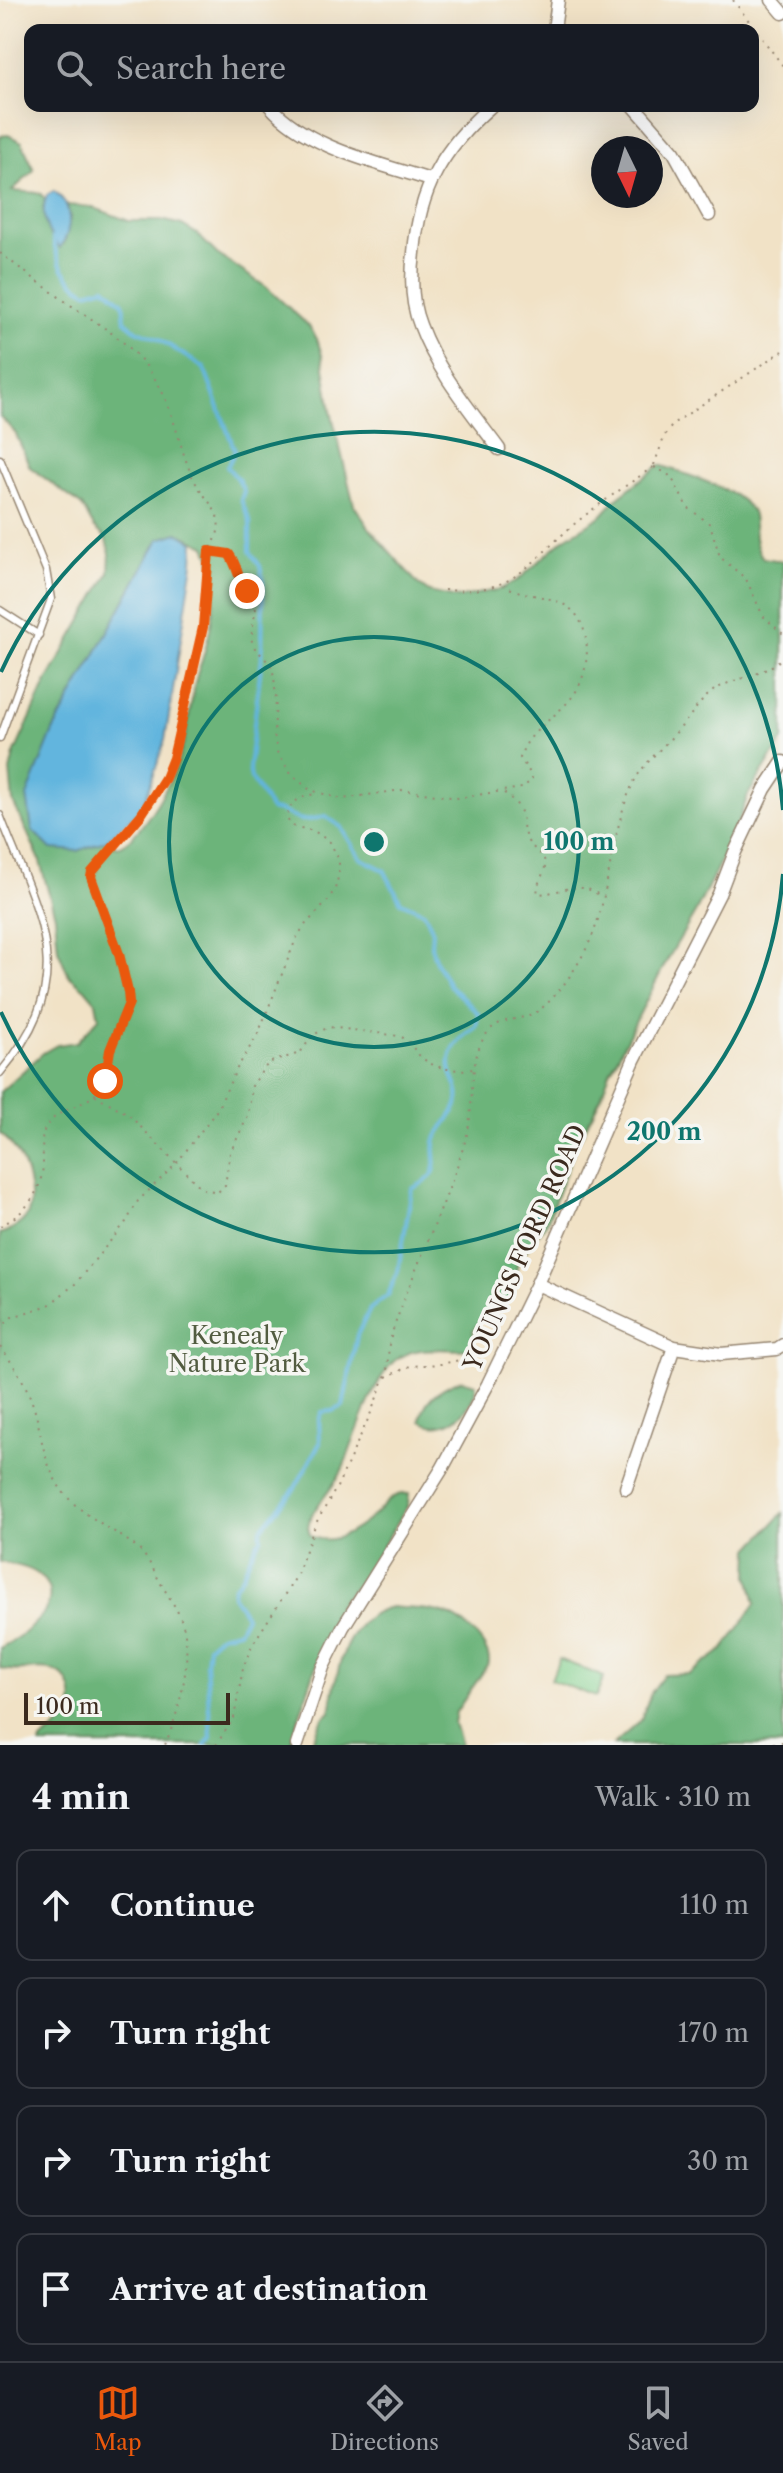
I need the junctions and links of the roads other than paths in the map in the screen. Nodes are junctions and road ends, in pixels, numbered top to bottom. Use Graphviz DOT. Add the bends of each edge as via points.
graph roads {
  1 [pos="558,0"];
  2 [pos="772,0"];
  3 [pos="783,13"];
  4 [pos="555,24"];
  5 [pos="276,112"];
  6 [pos="484,112"];
  7 [pos="639,112"];
  8 [pos="430,180"];
  9 [pos="709,215"];
  10 [pos="499,449"];
  11 [pos="0,459"];
  12 [pos="0,610"];
  13 [pos="39,635"];
  14 [pos="0,738"];
  15 [pos="783,762"];
  16 [pos="0,815"];
  17 [pos="0,1073"];
  18 [pos="537,1284"];
  19 [pos="783,1345"];
  20 [pos="674,1347"];
  21 [pos="626,1488"];
  22 [pos="297,1745"];
  1 -- 4 [label="street"];
  2 -- 3 [label="street"];
  5 -- 8 [label="street" via="331,146"];
  6 -- 8 [label="street" via="445,154"];
  7 -- 9 [label="street" via="674,152"];
  8 -- 10 [label="street" via="416,225 411,279 419,323 438,363"];
  11 -- 13 [label="lane" via="46,570 51,599"];
  12 -- 13 [label="lane"];
  13 -- 14 [label="lane"];
  15 -- 18 [label="street, YOUNGS FORD ROAD" via="765,789 719,894 634,1060"];
  16 -- 17 [label="lane" via="39,913 48,969 34,1023"];
  18 -- 20 [label="street"];
  18 -- 22 [label="street, YOUNGS FORD ROAD" via="442,1469 343,1627 323,1667"];
  19 -- 20 [label="street" via="721,1354"];
  20 -- 21 [label="street"];
}
